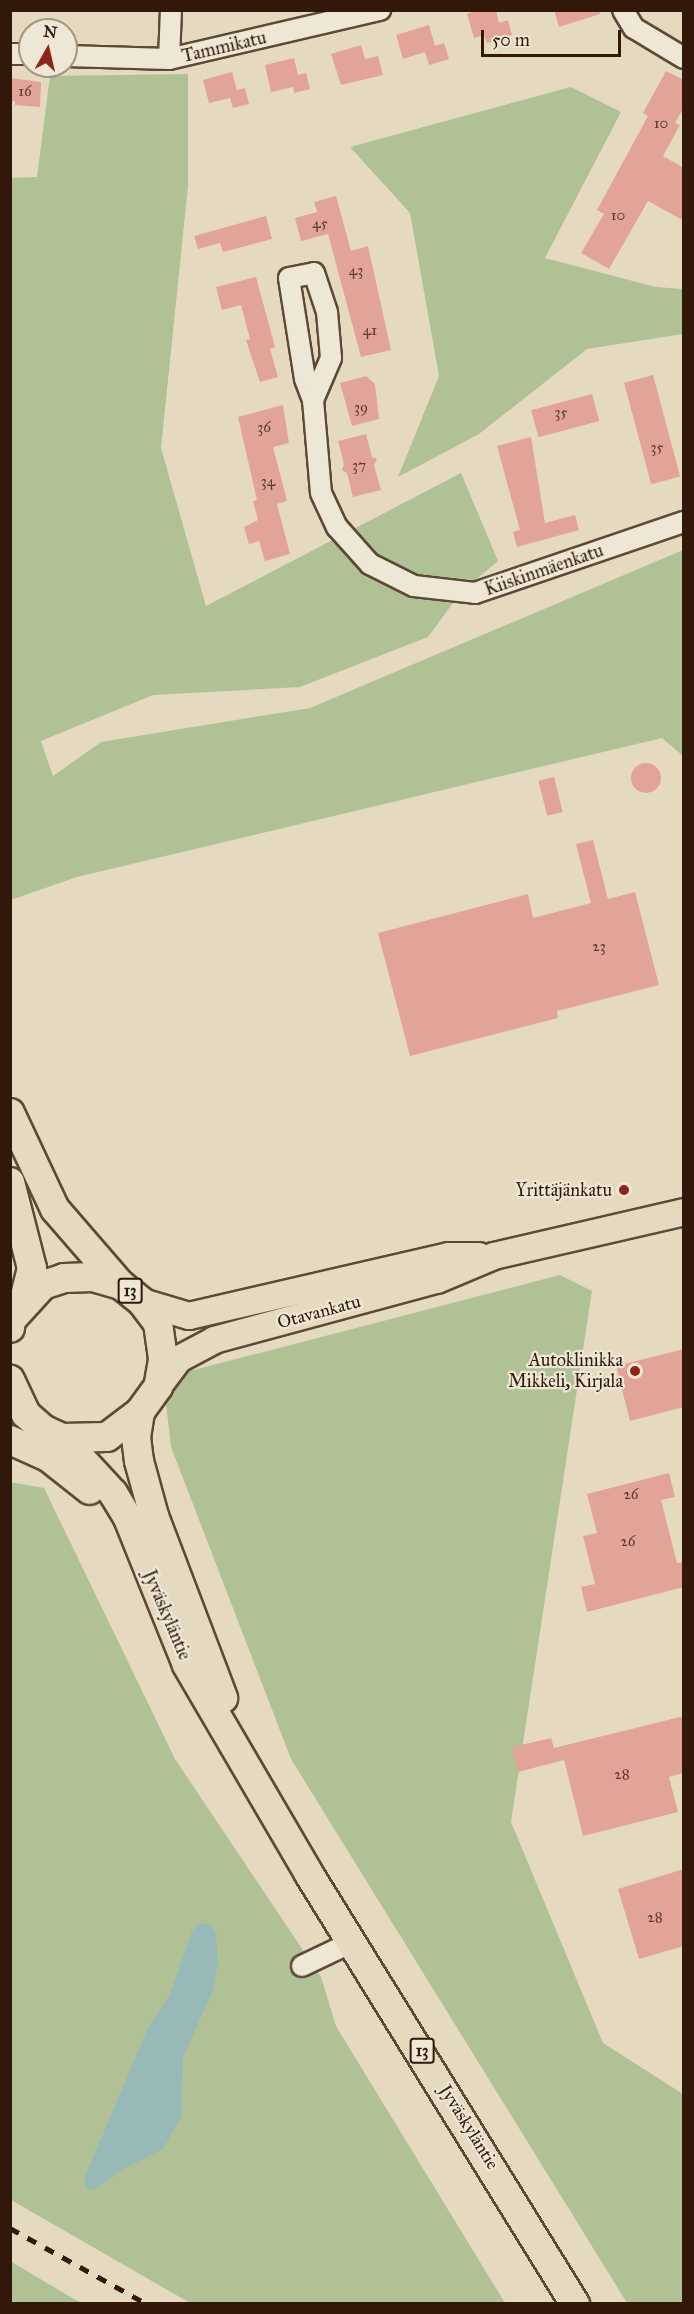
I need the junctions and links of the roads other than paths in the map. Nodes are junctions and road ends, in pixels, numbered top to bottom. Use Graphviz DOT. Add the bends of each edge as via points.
graph roads {
  1 [pos="171,10"];
  2 [pos="380,10"];
  3 [pos="623,10"];
  4 [pos="78,56"];
  5 [pos="684,58"];
  6 [pos="169,59"];
  7 [pos="314,400"];
  8 [pos="684,522"];
  9 [pos="10,1113"];
  10 [pos="10,1182"];
  11 [pos="684,1212"];
  12 [pos="494,1256"];
  13 [pos="131,1294"];
  14 [pos="14,1319"];
  15 [pos="10,1379"];
  16 [pos="158,1387"];
  17 [pos="140,1412"];
  18 [pos="18,1413"];
  19 [pos="62,1438"];
  20 [pos="10,1440"];
  21 [pos="138,1546"];
  22 [pos="264,1800"];
  23 [pos="352,1942"];
  24 [pos="302,1966"];
  25 [pos="575,2304"];
  1 -- 6 [label="street"];
  2 -- 6 [label="street, Tammikatu"];
  3 -- 5 [label="street" via="634,28"];
  4 -- 6 [label="street, Tammikatu"];
  7 -- 7 [label="street, Kiiskinmäenkatu" via="305,379 289,278 314,273 327,312 331,358"];
  7 -- 8 [label="street, Kiiskinmäenkatu" via="321,493 336,526 370,564 414,586 475,593"];
  9 -- 13 [label="highway, 13" via="55,1209"];
  10 -- 14 [label="highway, 13" via="32,1268"];
  11 -- 12 [label="main road, Otavankatu"];
  12 -- 13 [label="main road, Otavankatu" via="449,1256 189,1316"];
  12 -- 16 [label="main road, Otavankatu" via="437,1280 214,1340 178,1359"];
  13 -- 14 [label="highway, 13" via="93,1277 64,1278 43,1285"];
  13 -- 16 [label="highway, 13" via="158,1323 162,1341"];
  15 -- 18 [label="highway, 13"];
  16 -- 17 [label="highway, 13"];
  17 -- 19 [label="highway, 13" via="107,1437"];
  17 -- 22 [label="highway, Jyväskyläntie / 13" via="136,1437 139,1461 154,1516"];
  18 -- 19 [label="highway, 13"];
  19 -- 21 [label="highway, Jyväskyläntie / 13" via="113,1493"];
  20 -- 21 [label="highway" via="48,1456 75,1475"];
  21 -- 22 [label="highway, Jyväskyläntie / 13" via="187,1665"];
  22 -- 23 [label="highway, Jyväskyläntie / 13"];
  23 -- 24 [label="street"];
  23 -- 25 [label="highway, Jyväskyläntie / 13"];
}
